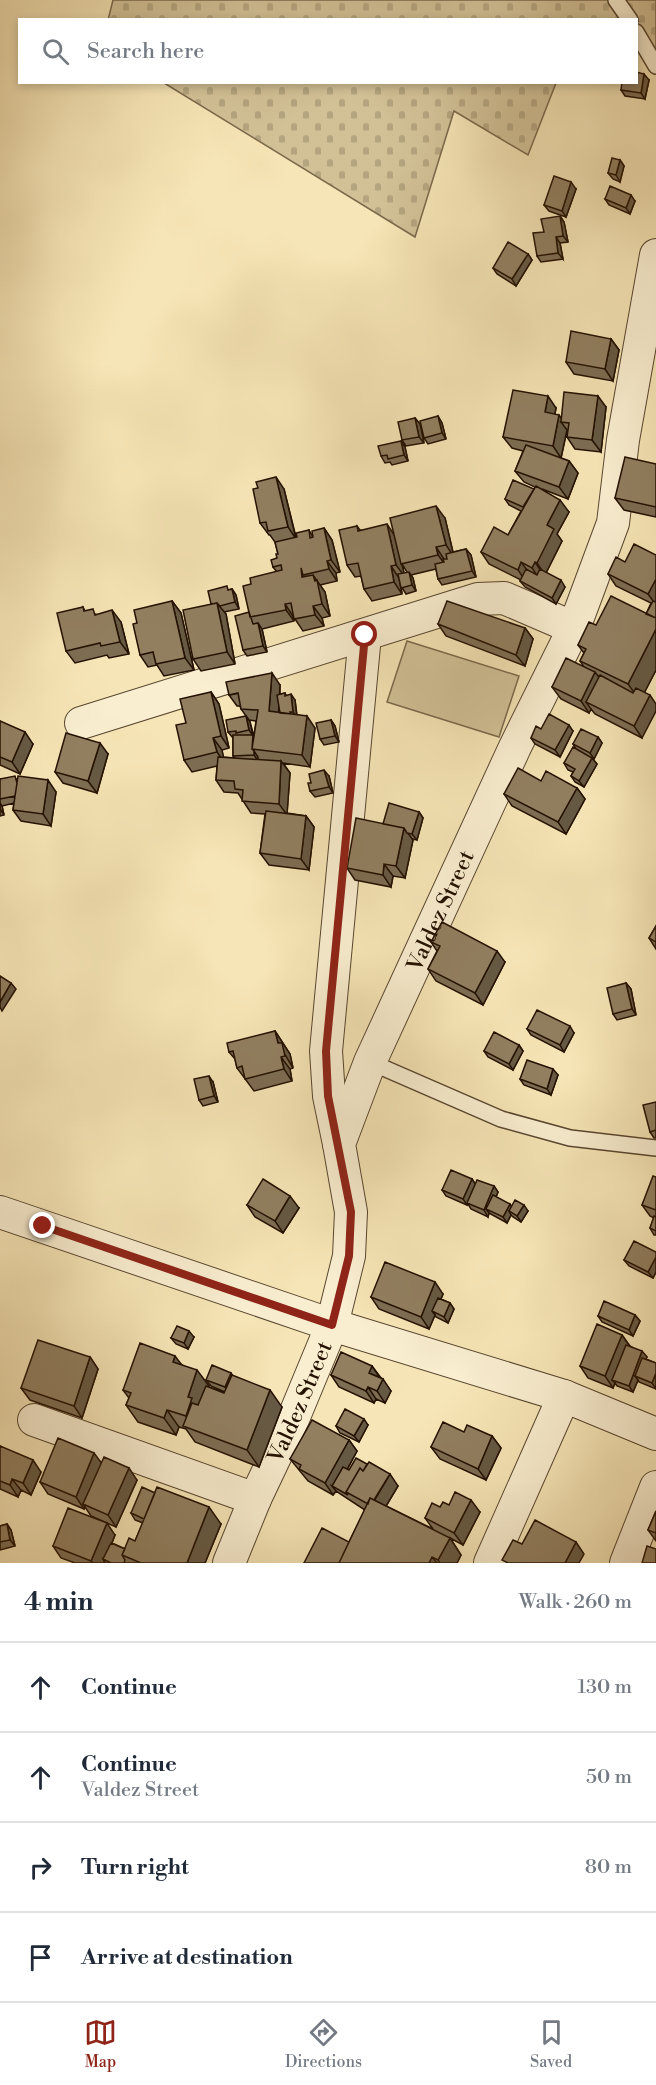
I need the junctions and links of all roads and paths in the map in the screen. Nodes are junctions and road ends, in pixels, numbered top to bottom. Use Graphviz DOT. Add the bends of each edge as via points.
graph roads {
  1 [pos="616,0"];
  2 [pos="629,18"];
  3 [pos="638,35"];
  4 [pos="656,66"];
  5 [pos="656,255"];
  6 [pos="574,628"];
  7 [pos="365,635"];
  8 [pos="81,723"];
  9 [pos="370,1062"];
  10 [pos="339,1144"];
  11 [pos="656,1148"];
  12 [pos="0,1212"];
  13 [pos="332,1325"];
  14 [pos="564,1396"];
  15 [pos="34,1420"];
  16 [pos="656,1434"];
  17 [pos="656,1487"];
  18 [pos="255,1499"];
  19 [pos="229,1563"];
  20 [pos="490,1563"];
  21 [pos="626,1563"];
  1 -- 2 [label="lane"];
  3 -- 4 [label="lane"];
  5 -- 6 [label="street, Valdez Street" via="623,440 613,523"];
  6 -- 7 [label="street" via="504,598 478,600"];
  6 -- 9 [label="street, Valdez Street"];
  7 -- 8 [label="street"];
  7 -- 10 [label="street" via="326,1051 328,1096"];
  9 -- 10 [label="street, Valdez Street"];
  9 -- 11 [label="lane" via="501,1119 570,1138"];
  10 -- 13 [label="street, Valdez Street" via="351,1212 349,1256"];
  12 -- 13 [label="street"];
  13 -- 14 [label="street"];
  13 -- 18 [label="street, Valdez Street"];
  14 -- 16 [label="street"];
  14 -- 20 [label="street"];
  15 -- 18 [label="street"];
  17 -- 21 [label="street"];
  18 -- 19 [label="street, Valdez Street"];
}
